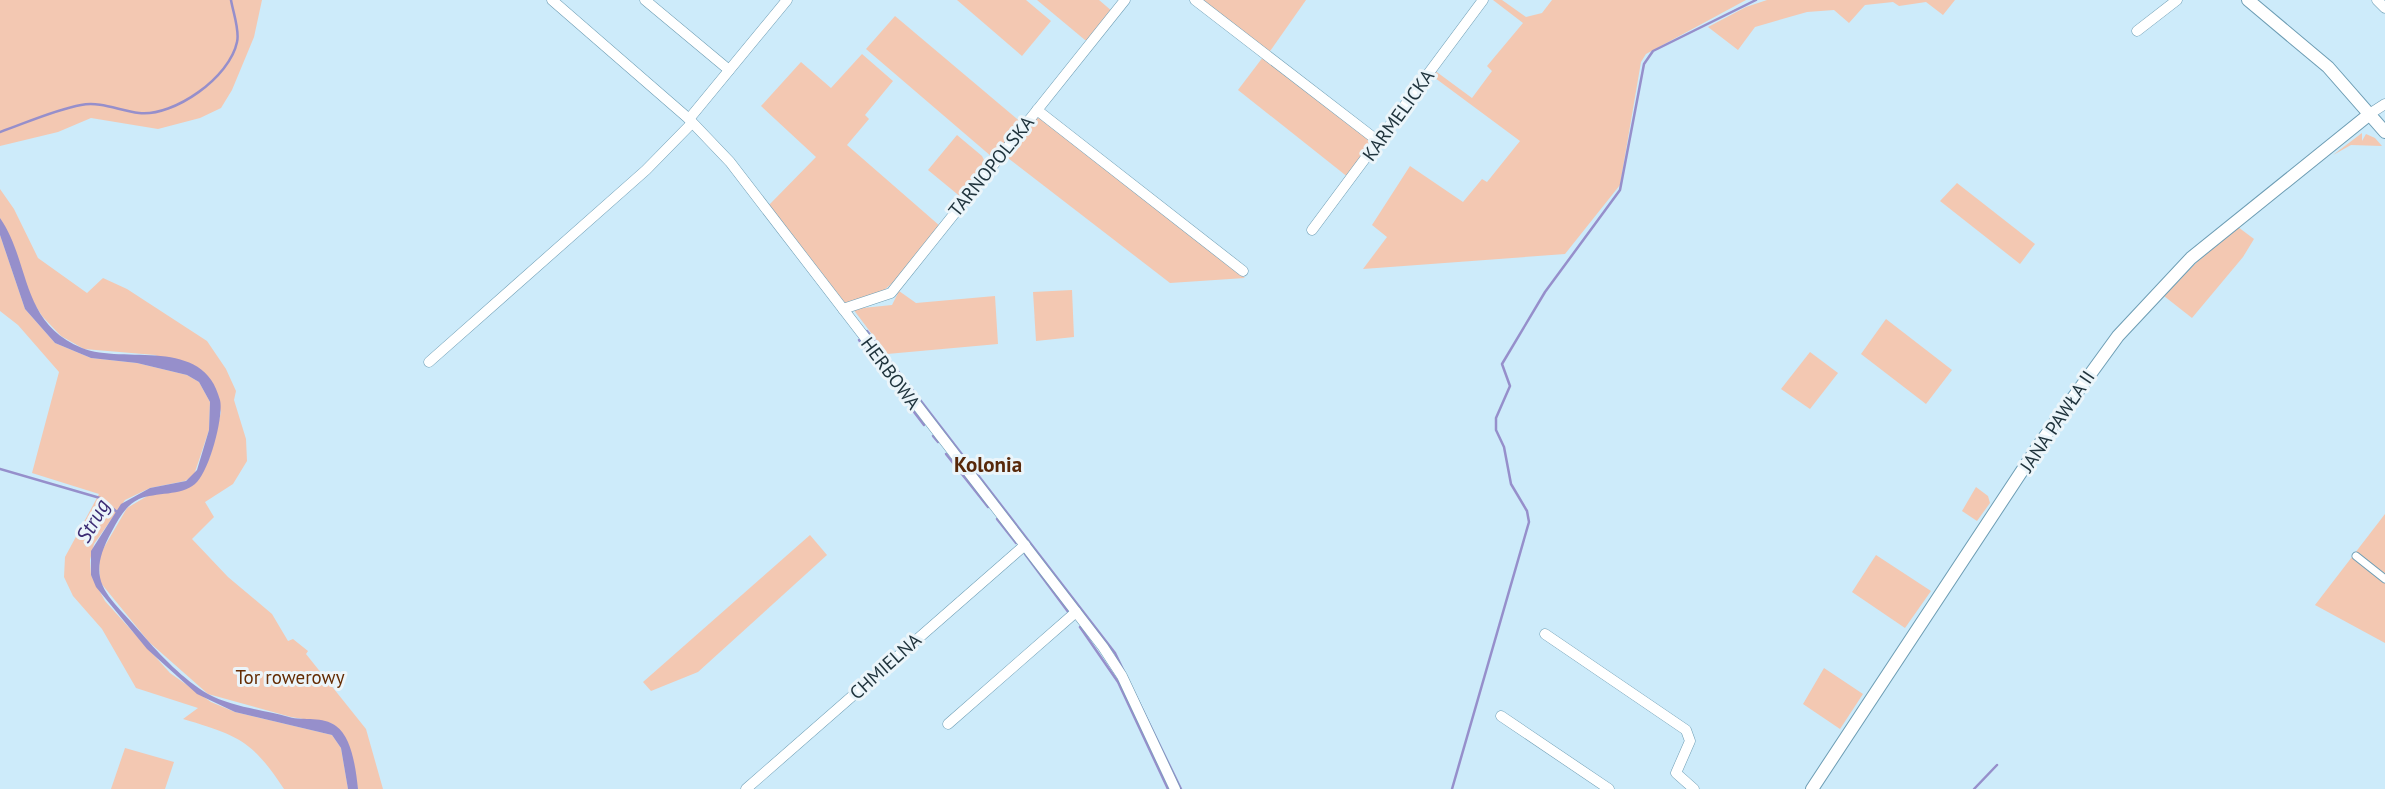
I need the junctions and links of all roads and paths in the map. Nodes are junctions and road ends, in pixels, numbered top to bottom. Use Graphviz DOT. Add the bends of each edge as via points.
graph roads {
  1 [pos="552,0"];
  2 [pos="645,0"];
  3 [pos="787,0"];
  4 [pos="1125,0"];
  5 [pos="1195,0"];
  6 [pos="1483,0"];
  7 [pos="2177,0"];
  8 [pos="2248,0"];
  9 [pos="2377,0"];
  10 [pos="2385,8"];
  11 [pos="2137,31"];
  12 [pos="729,70"];
  13 [pos="2385,104"];
  14 [pos="1037,110"];
  15 [pos="2371,113"];
  16 [pos="691,121"];
  17 [pos="2385,132"];
  18 [pos="1378,141"];
  19 [pos="1312,230"];
  20 [pos="1243,271"];
  21 [pos="843,309"];
  22 [pos="429,362"];
  23 [pos="1025,545"];
  24 [pos="2356,556"];
  25 [pos="2385,579"];
  26 [pos="1076,611"];
  27 [pos="1545,634"];
  28 [pos="1501,716"];
  29 [pos="948,724"];
  30 [pos="746,789"];
  31 [pos="1175,789"];
  32 [pos="1609,789"];
  33 [pos="1694,789"];
  34 [pos="1812,789"];
  1 -- 16 [label="street, HERBOWA"];
  2 -- 12 [label="street"];
  3 -- 12 [label="street"];
  4 -- 14 [label="street, TARNOPOLSKA"];
  5 -- 18 [label="street"];
  6 -- 18 [label="street, KARMELICKA"];
  7 -- 11 [label="street"];
  8 -- 15 [label="street" via="2328,67"];
  9 -- 10 [label="street"];
  12 -- 16 [label="street"];
  13 -- 15 [label="street"];
  14 -- 20 [label="street"];
  14 -- 21 [label="street, TARNOPOLSKA" via="891,293"];
  15 -- 17 [label="street"];
  15 -- 34 [label="street, JANA PAWŁA II" via="2191,258 2118,336 2041,442"];
  16 -- 21 [label="street, HERBOWA" via="718,148"];
  16 -- 22 [label="street" via="646,170"];
  18 -- 19 [label="street, KARMELICKA"];
  21 -- 23 [label="street, HERBOWA"];
  23 -- 26 [label="street, HERBOWA"];
  23 -- 30 [label="street, CHMIELNA"];
  24 -- 25 [label="street"];
  26 -- 29 [label="street"];
  26 -- 31 [label="street, HERBOWA" via="1122,676"];
  27 -- 33 [label="street" via="1686,730 1690,741 1676,773"];
  28 -- 32 [label="street"];
}
